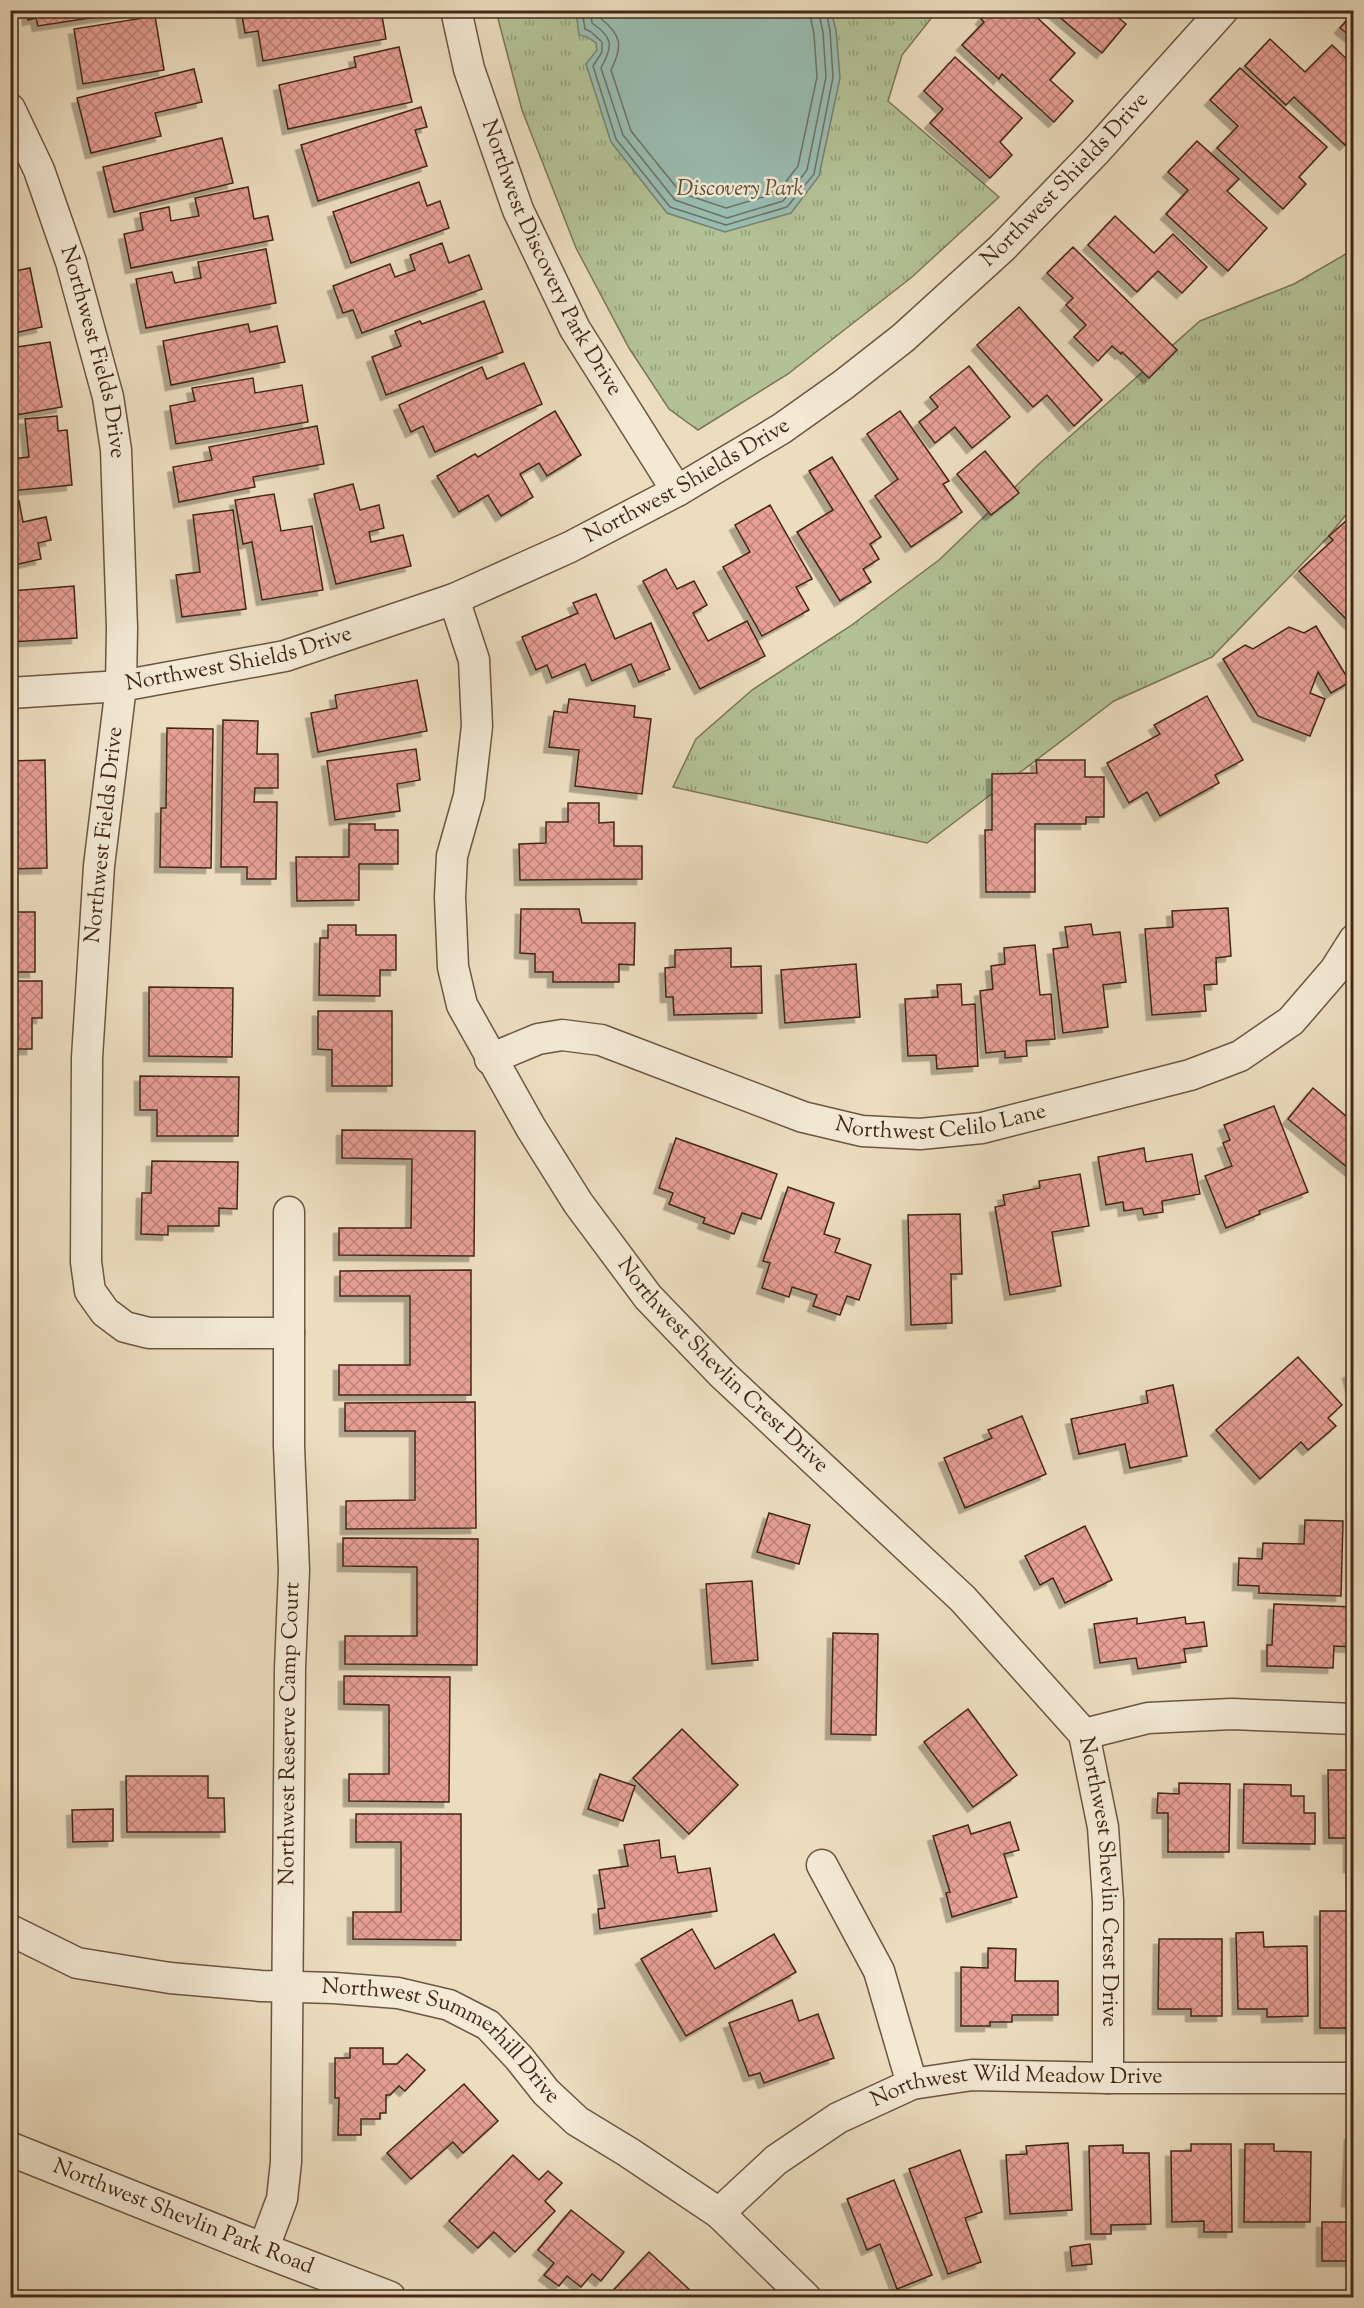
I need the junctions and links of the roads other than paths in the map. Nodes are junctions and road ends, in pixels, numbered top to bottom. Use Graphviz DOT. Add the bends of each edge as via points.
graph roads {
  1 [pos="456,10"];
  2 [pos="1223,10"];
  3 [pos="10,109"];
  4 [pos="677,491"];
  5 [pos="454,598"];
  6 [pos="120,686"];
  7 [pos="10,693"];
  8 [pos="1353,940"];
  9 [pos="490,1059"];
  10 [pos="289,1212"];
  11 [pos="289,1333"];
  12 [pos="1353,1719"];
  13 [pos="1084,1734"];
  14 [pos="822,1864"];
  15 [pos="10,1930"];
  16 [pos="288,1986"];
  17 [pos="1108,2078"];
  18 [pos="1353,2078"];
  19 [pos="912,2084"];
  20 [pos="10,2149"];
  21 [pos="718,2213"];
  22 [pos="263,2250"];
  23 [pos="389,2298"];
  24 [pos="806,2298"];
  1 -- 4 [label="street, Northwest Discovery Park Drive" via="469,69 518,210 575,329"];
  2 -- 4 [label="street, Northwest Shields Drive" via="1002,248 903,338 781,429"];
  3 -- 6 [label="street, Northwest Fields Drive" via="39,170 71,262 108,397 116,450 120,526"];
  4 -- 5 [label="street, Northwest Shields Drive" via="570,547"];
  5 -- 6 [label="street, Northwest Shields Drive" via="285,656"];
  5 -- 9 [label="street, Northwest Shevlin Crest Drive" via="474,660 477,726 469,796 452,856 453,966 462,1005"];
  6 -- 7 [label="street, Northwest Shields Drive"];
  6 -- 11 [label="street, Northwest Fields Drive" via="99,866 87,1058 86,1262 90,1291 105,1312 125,1327 149,1333"];
  8 -- 9 [label="street, Northwest Celilo Lane" via="1335,970 1291,1021 1240,1056 1190,1075 982,1128 920,1134 862,1131 802,1117 601,1040 562,1035 538,1039"];
  9 -- 13 [label="street, Northwest Shevlin Crest Drive" via="578,1203 648,1297 723,1375 963,1599"];
  10 -- 11 [label="street, Northwest Reserve Camp Court"];
  11 -- 16 [label="street, Northwest Reserve Camp Court" via="294,1570"];
  12 -- 13 [label="street" via="1232,1714 1148,1718"];
  13 -- 17 [label="street, Northwest Shevlin Crest Drive" via="1104,1837"];
  14 -- 19 [label="street" via="879,1971"];
  15 -- 16 [label="street, Northwest Summerhill Drive" via="77,1963 170,1978"];
  16 -- 21 [label="street, Northwest Summerhill Drive" via="398,1993 449,2005 488,2025 546,2092 577,2121"];
  16 -- 22 [label="street, Northwest Reserve Camp Court" via="286,2162 282,2199"];
  17 -- 18 [label="street, Northwest Wild Meadow Drive"];
  17 -- 19 [label="street, Northwest Wild Meadow Drive" via="972,2075"];
  19 -- 21 [label="street, Northwest Wild Meadow Drive" via="829,2124 776,2160"];
  20 -- 22 [label="street, Northwest Shevlin Park Road"];
  21 -- 24 [label="street, Northwest Summerhill Drive"];
  22 -- 23 [label="street, Northwest Shevlin Park Road"];
}
